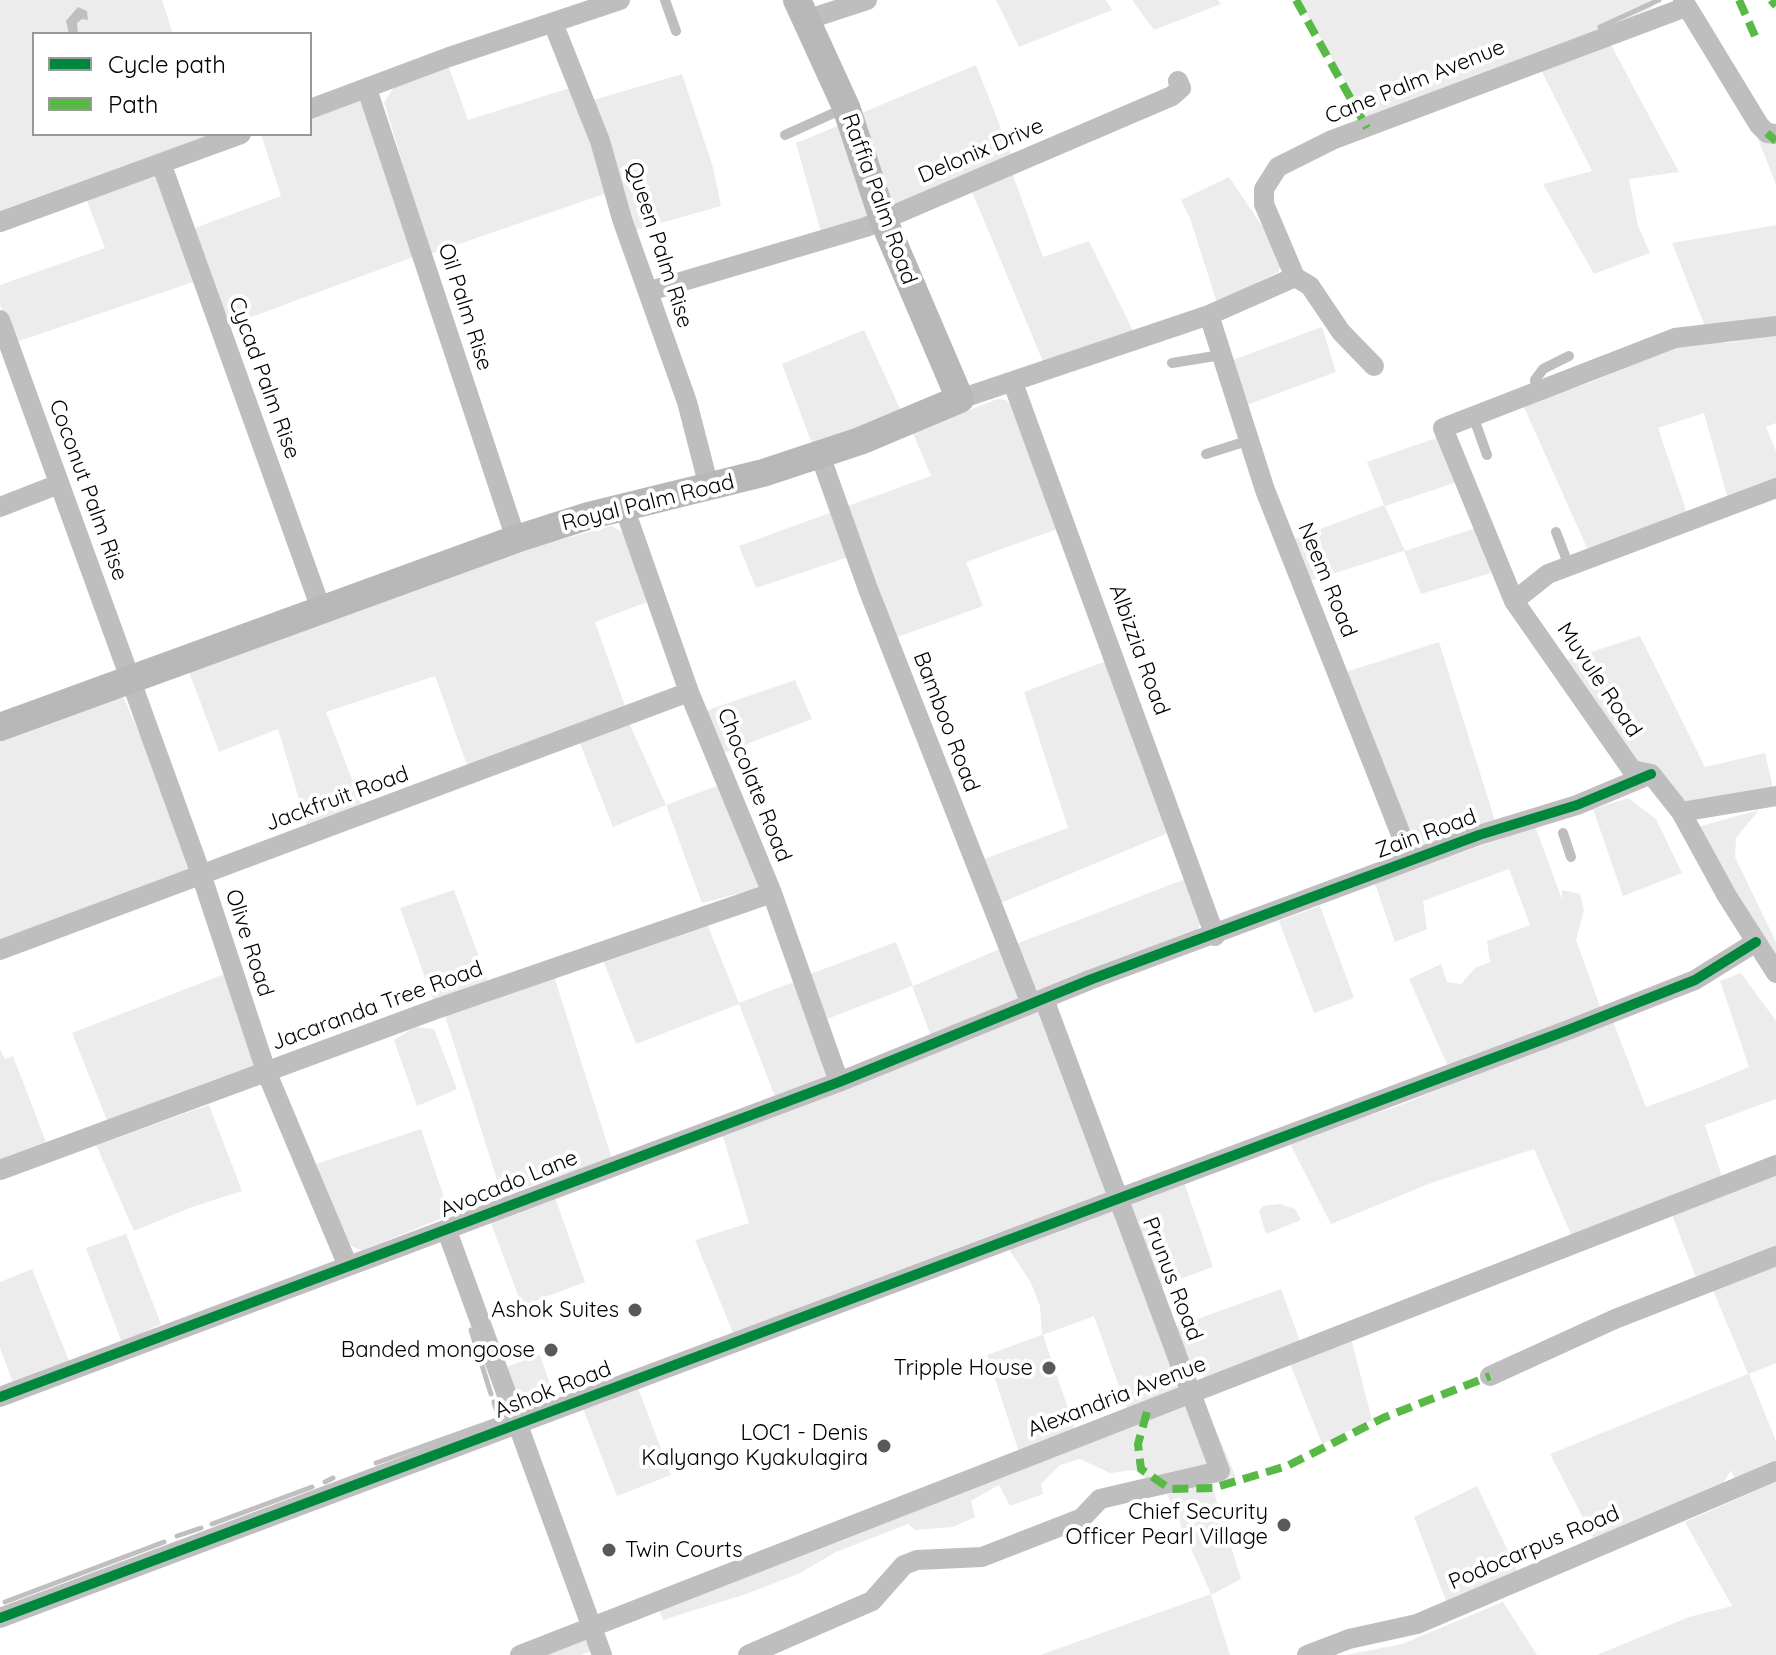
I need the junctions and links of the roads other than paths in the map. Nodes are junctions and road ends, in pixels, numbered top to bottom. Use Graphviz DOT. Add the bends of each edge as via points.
graph roads {
  1 [pos="620,0"];
  2 [pos="665,0"];
  3 [pos="867,0"];
  4 [pos="1685,4"];
  5 [pos="801,10"];
  6 [pos="553,23"];
  7 [pos="676,31"];
  8 [pos="1178,81"];
  9 [pos="367,89"];
  10 [pos="846,107"];
  11 [pos="312,108"];
  12 [pos="1776,134"];
  13 [pos="785,135"];
  14 [pos="235,136"];
  15 [pos="161,163"];
  16 [pos="883,219"];
  17 [pos="0,222"];
  18 [pos="1295,277"];
  19 [pos="650,291"];
  20 [pos="1209,315"];
  21 [pos="0,320"];
  22 [pos="1776,326"];
  23 [pos="1221,355"];
  24 [pos="1569,356"];
  25 [pos="1172,363"];
  26 [pos="1374,366"];
  27 [pos="1013,383"];
  28 [pos="1537,390"];
  29 [pos="960,399"];
  30 [pos="1473,416"];
  31 [pos="1247,441"];
  32 [pos="1206,454"];
  33 [pos="820,455"];
  34 [pos="1487,455"];
  35 [pos="59,484"];
  36 [pos="709,487"];
  37 [pos="1776,488"];
  38 [pos="0,507"];
  39 [pos="624,507"];
  40 [pos="1556,532"];
  41 [pos="516,539"];
  42 [pos="1569,566"];
  43 [pos="1514,601"];
  44 [pos="321,609"];
  45 [pos="129,677"];
  46 [pos="689,692"];
  47 [pos="0,727"];
  48 [pos="1651,774"];
  49 [pos="1776,796"];
  50 [pos="1681,812"];
  51 [pos="1560,823"];
  52 [pos="1571,857"];
  53 [pos="1411,860"];
  54 [pos="201,874"];
  55 [pos="772,893"];
  56 [pos="1215,936"];
  57 [pos="1756,942"];
  58 [pos="0,950"];
  59 [pos="1776,973"];
  60 [pos="1038,1002"];
  61 [pos="266,1071"];
  62 [pos="839,1082"];
  63 [pos="1776,1165"];
  64 [pos="0,1170"];
  65 [pos="1119,1197"];
  66 [pos="447,1231"];
  67 [pos="1776,1256"];
  68 [pos="348,1266"];
  69 [pos="1490,1376"];
  70 [pos="1194,1393"];
  71 [pos="0,1397"];
  72 [pos="516,1426"];
  73 [pos="1776,1471"];
  74 [pos="0,1618"];
  75 [pos="591,1628"];
  76 [pos="520,1655"];
  77 [pos="602,1655"];
  78 [pos="748,1655"];
  79 [pos="1307,1655"];
  1 -- 6 [label="street"];
  2 -- 7 [label="lane"];
  3 -- 5 [label="street"];
  4 -- 12 [label="street" via="1759,125"];
  4 -- 18 [label="street, Cane Palm Avenue" via="1332,140 1278,167 1264,189 1264,204"];
  5 -- 10 [label="street, Raffia Palm Road"];
  6 -- 9 [label="street"];
  6 -- 19 [label="street, Queen Palm Rise" via="600,141"];
  8 -- 16 [label="street, Delonix Drive" via="1181,88 1172,96"];
  9 -- 11 [label="street"];
  9 -- 41 [label="street, Oil Palm Rise"];
  10 -- 13 [label="lane"];
  10 -- 16 [label="street, Raffia Palm Road"];
  14 -- 15 [label="street"];
  15 -- 17 [label="street"];
  15 -- 44 [label="street, Cycad Palm Rise"];
  16 -- 19 [label="street, Delonix Drive"];
  16 -- 29 [label="street, Raffia Palm Road"];
  18 -- 20 [label="street, Royal Palm Road"];
  18 -- 26 [label="street" via="1311,287 1341,332"];
  19 -- 36 [label="street, Queen Palm Rise"];
  20 -- 23 [label="street, Neem Road"];
  20 -- 27 [label="street, Royal Palm Road"];
  21 -- 35 [label="street, Coconut Palm Rise"];
  22 -- 28 [label="street" via="1675,338"];
  23 -- 25 [label="lane"];
  23 -- 31 [label="street, Neem Road"];
  24 -- 28 [label="lane" via="1543,369 1535,380"];
  27 -- 29 [label="street, Royal Palm Road"];
  27 -- 56 [label="street, Albizzia Road"];
  28 -- 30 [label="street"];
  29 -- 33 [label="street, Royal Palm Road"];
  30 -- 34 [label="lane"];
  30 -- 43 [label="street, Muvule Road" via="1443,428"];
  31 -- 32 [label="lane"];
  31 -- 53 [label="street, Neem Road"];
  33 -- 36 [label="street, Royal Palm Road"];
  33 -- 60 [label="street, Bamboo Road" via="868,589"];
  35 -- 38 [label="street"];
  35 -- 45 [label="street, Coconut Palm Rise"];
  36 -- 39 [label="street, Royal Palm Road"];
  37 -- 42 [label="street"];
  39 -- 41 [label="street, Royal Palm Road"];
  39 -- 46 [label="street, Chocolate Road"];
  40 -- 42 [label="lane"];
  41 -- 44 [label="street, Royal Palm Road"];
  42 -- 43 [label="street" via="1548,574"];
  43 -- 48 [label="street, Muvule Road" via="1632,770"];
  44 -- 45 [label="street, Royal Palm Road"];
  45 -- 47 [label="street, Royal Palm Road"];
  45 -- 54 [label="street, Olive Road"];
  46 -- 54 [label="street, Jackfruit Road"];
  46 -- 55 [label="street, Chocolate Road"];
  48 -- 50 [label="street, Muvule Road"];
  48 -- 51 [label="street, Zain Road"];
  49 -- 50 [label="street"];
  50 -- 57 [label="street, Muvule Road"];
  51 -- 52 [label="lane"];
  51 -- 53 [label="street, Zain Road"];
  53 -- 56 [label="street, Zain Road"];
  54 -- 58 [label="street, Jackfruit Road"];
  54 -- 61 [label="street, Olive Road"];
  55 -- 61 [label="street, Jacaranda Tree Road"];
  55 -- 62 [label="street, Chocolate Road"];
  56 -- 60 [label="street, Zain Road"];
  57 -- 59 [label="street, Muvule Road"];
  57 -- 65 [label="street, Ashok Road" via="1695,980"];
  60 -- 62 [label="street, Avocado Lane"];
  60 -- 65 [label="street, Prunus Road"];
  61 -- 64 [label="street, Jacaranda Tree Road"];
  61 -- 68 [label="street, Olive Road"];
  62 -- 66 [label="street, Avocado Lane" via="617,1162"];
  63 -- 70 [label="street, Alexandria Avenue"];
  65 -- 70 [label="street, Prunus Road"];
  65 -- 72 [label="street, Ashok Road"];
  66 -- 68 [label="street, Avocado Lane"];
  66 -- 72 [label="street"];
  67 -- 69 [label="street" via="1615,1319"];
  68 -- 71 [label="street, Avocado Lane"];
  70 -- 75 [label="street, Alexandria Avenue"];
  70 -- 78 [label="street, Prunus Road" via="1224,1477 1100,1499 1082,1518 982,1557 917,1560 904,1565 872,1601"];
  72 -- 74 [label="street, Ashok Road"];
  72 -- 75 [label="street"];
  73 -- 79 [label="street, Podocarpus Road" via="1417,1624 1349,1639"];
  75 -- 76 [label="street, Alexandria Avenue"];
  75 -- 77 [label="street"];
}
